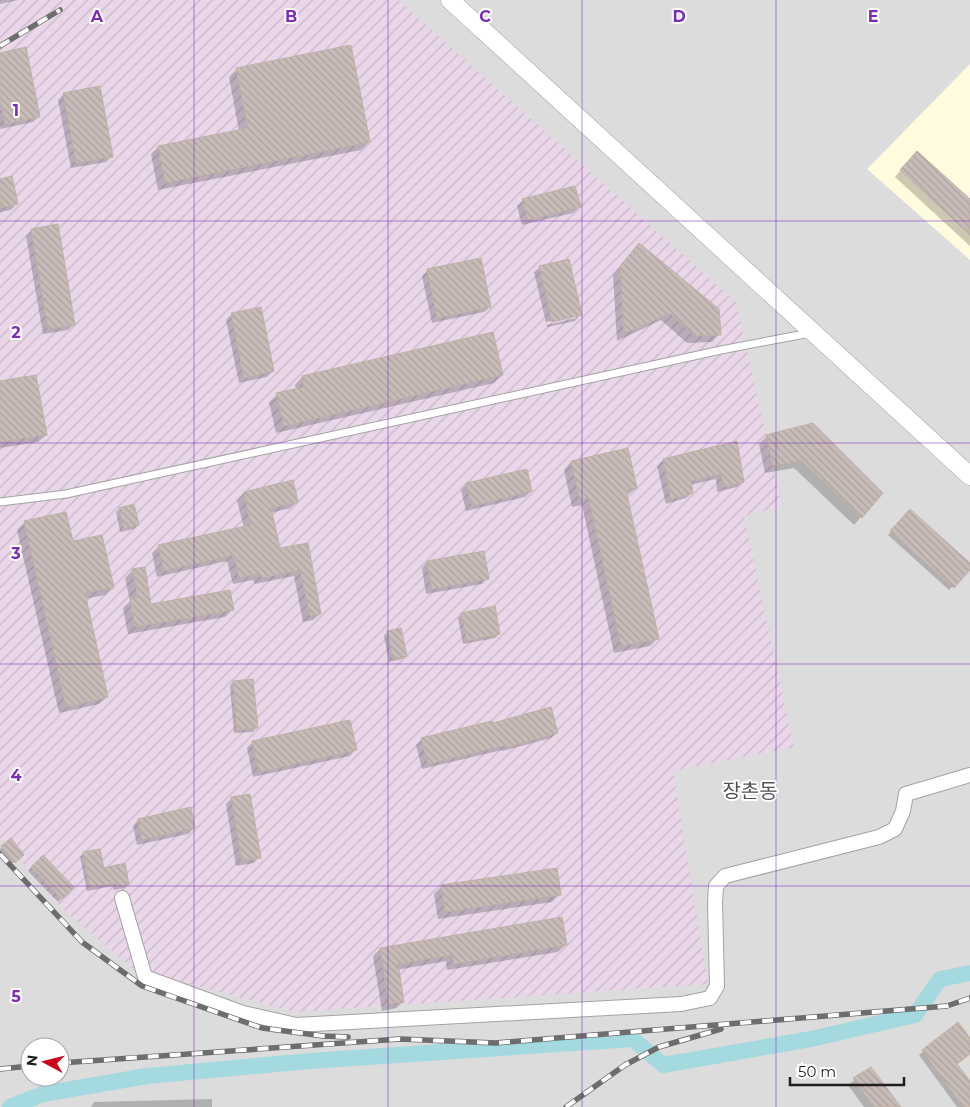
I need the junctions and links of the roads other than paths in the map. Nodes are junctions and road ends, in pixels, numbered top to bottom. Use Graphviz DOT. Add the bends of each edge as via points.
graph roads {
  1 [pos="450,0"];
  2 [pos="813,332"];
  3 [pos="970,476"];
  4 [pos="0,502"];
  5 [pos="970,775"];
  6 [pos="122,898"];
  1 -- 2 [label="street"];
  2 -- 3 [label="street"];
  2 -- 4 [label="lane" via="76,492"];
  5 -- 6 [label="street" via="906,794 895,829 879,837 725,876 716,886 714,903 717,986 710,998 681,1004 296,1025 243,1013 145,977"];
}
